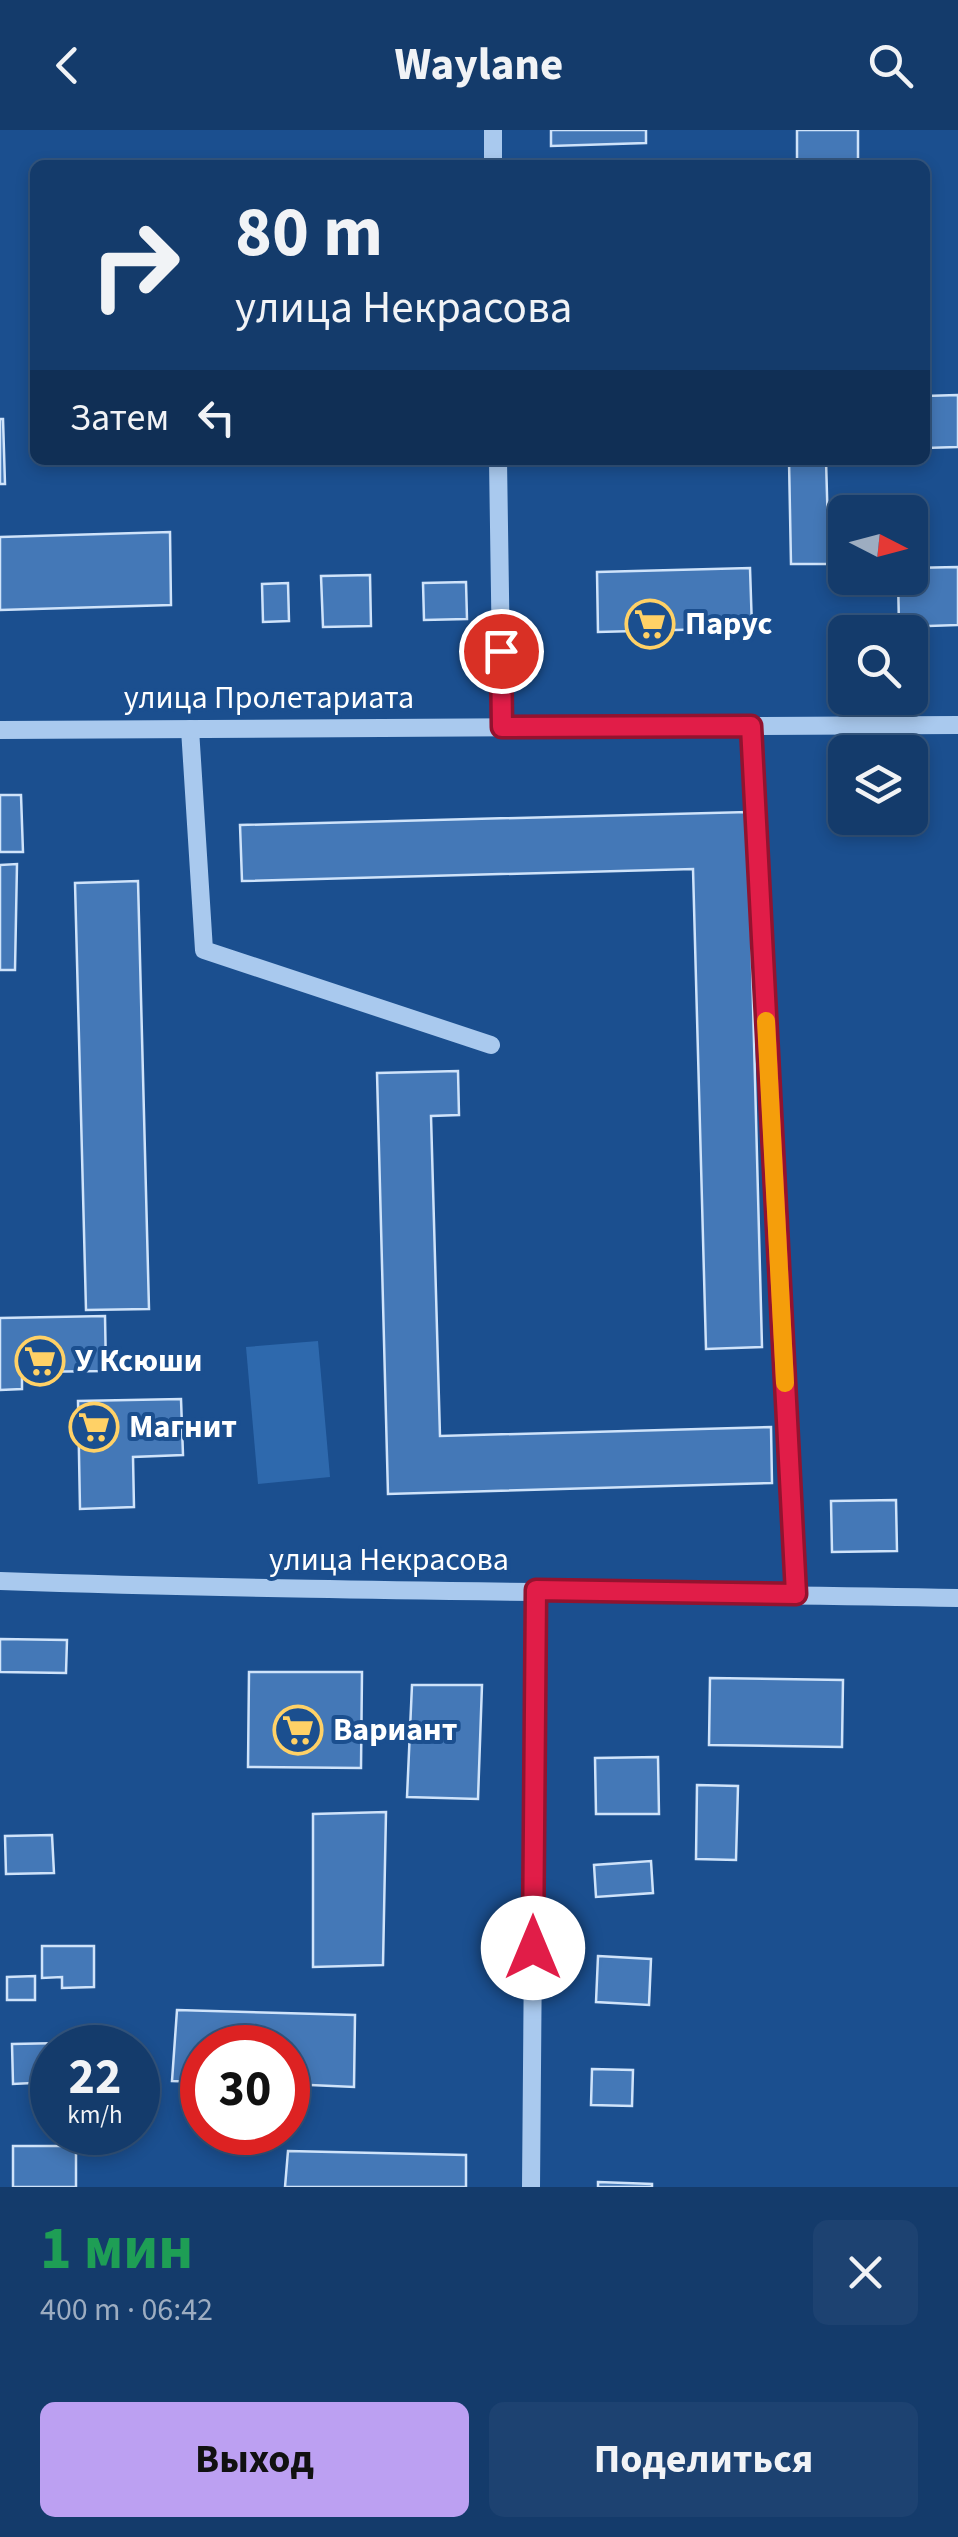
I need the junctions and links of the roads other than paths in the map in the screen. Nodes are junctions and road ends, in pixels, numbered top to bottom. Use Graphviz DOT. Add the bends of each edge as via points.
graph roads {
  1 [pos="493,130"];
  2 [pos="493,160"];
  3 [pos="498,465"];
  4 [pos="958,725"];
  5 [pos="751,726"];
  6 [pos="502,727"];
  7 [pos="190,729"];
  8 [pos="0,730"];
  9 [pos="491,1046"];
  10 [pos="0,1581"];
  11 [pos="536,1590"];
  12 [pos="796,1594"];
  13 [pos="958,1598"];
  14 [pos="531,2187"];
  1 -- 2 [label="street"];
  3 -- 6 [label="street"];
  4 -- 5 [label="street, улица Пролетариата"];
  5 -- 6 [label="street, улица Пролетариата"];
  5 -- 12 [label="street"];
  6 -- 7 [label="street, улица Пролетариата"];
  7 -- 8 [label="street, улица Пролетариата"];
  7 -- 9 [label="street" via="204,950"];
  10 -- 11 [label="street, улица Некрасова" via="290,1591"];
  11 -- 12 [label="street, улица Некрасова"];
  11 -- 14 [label="street"];
  12 -- 13 [label="street, улица Некрасова"];
}
